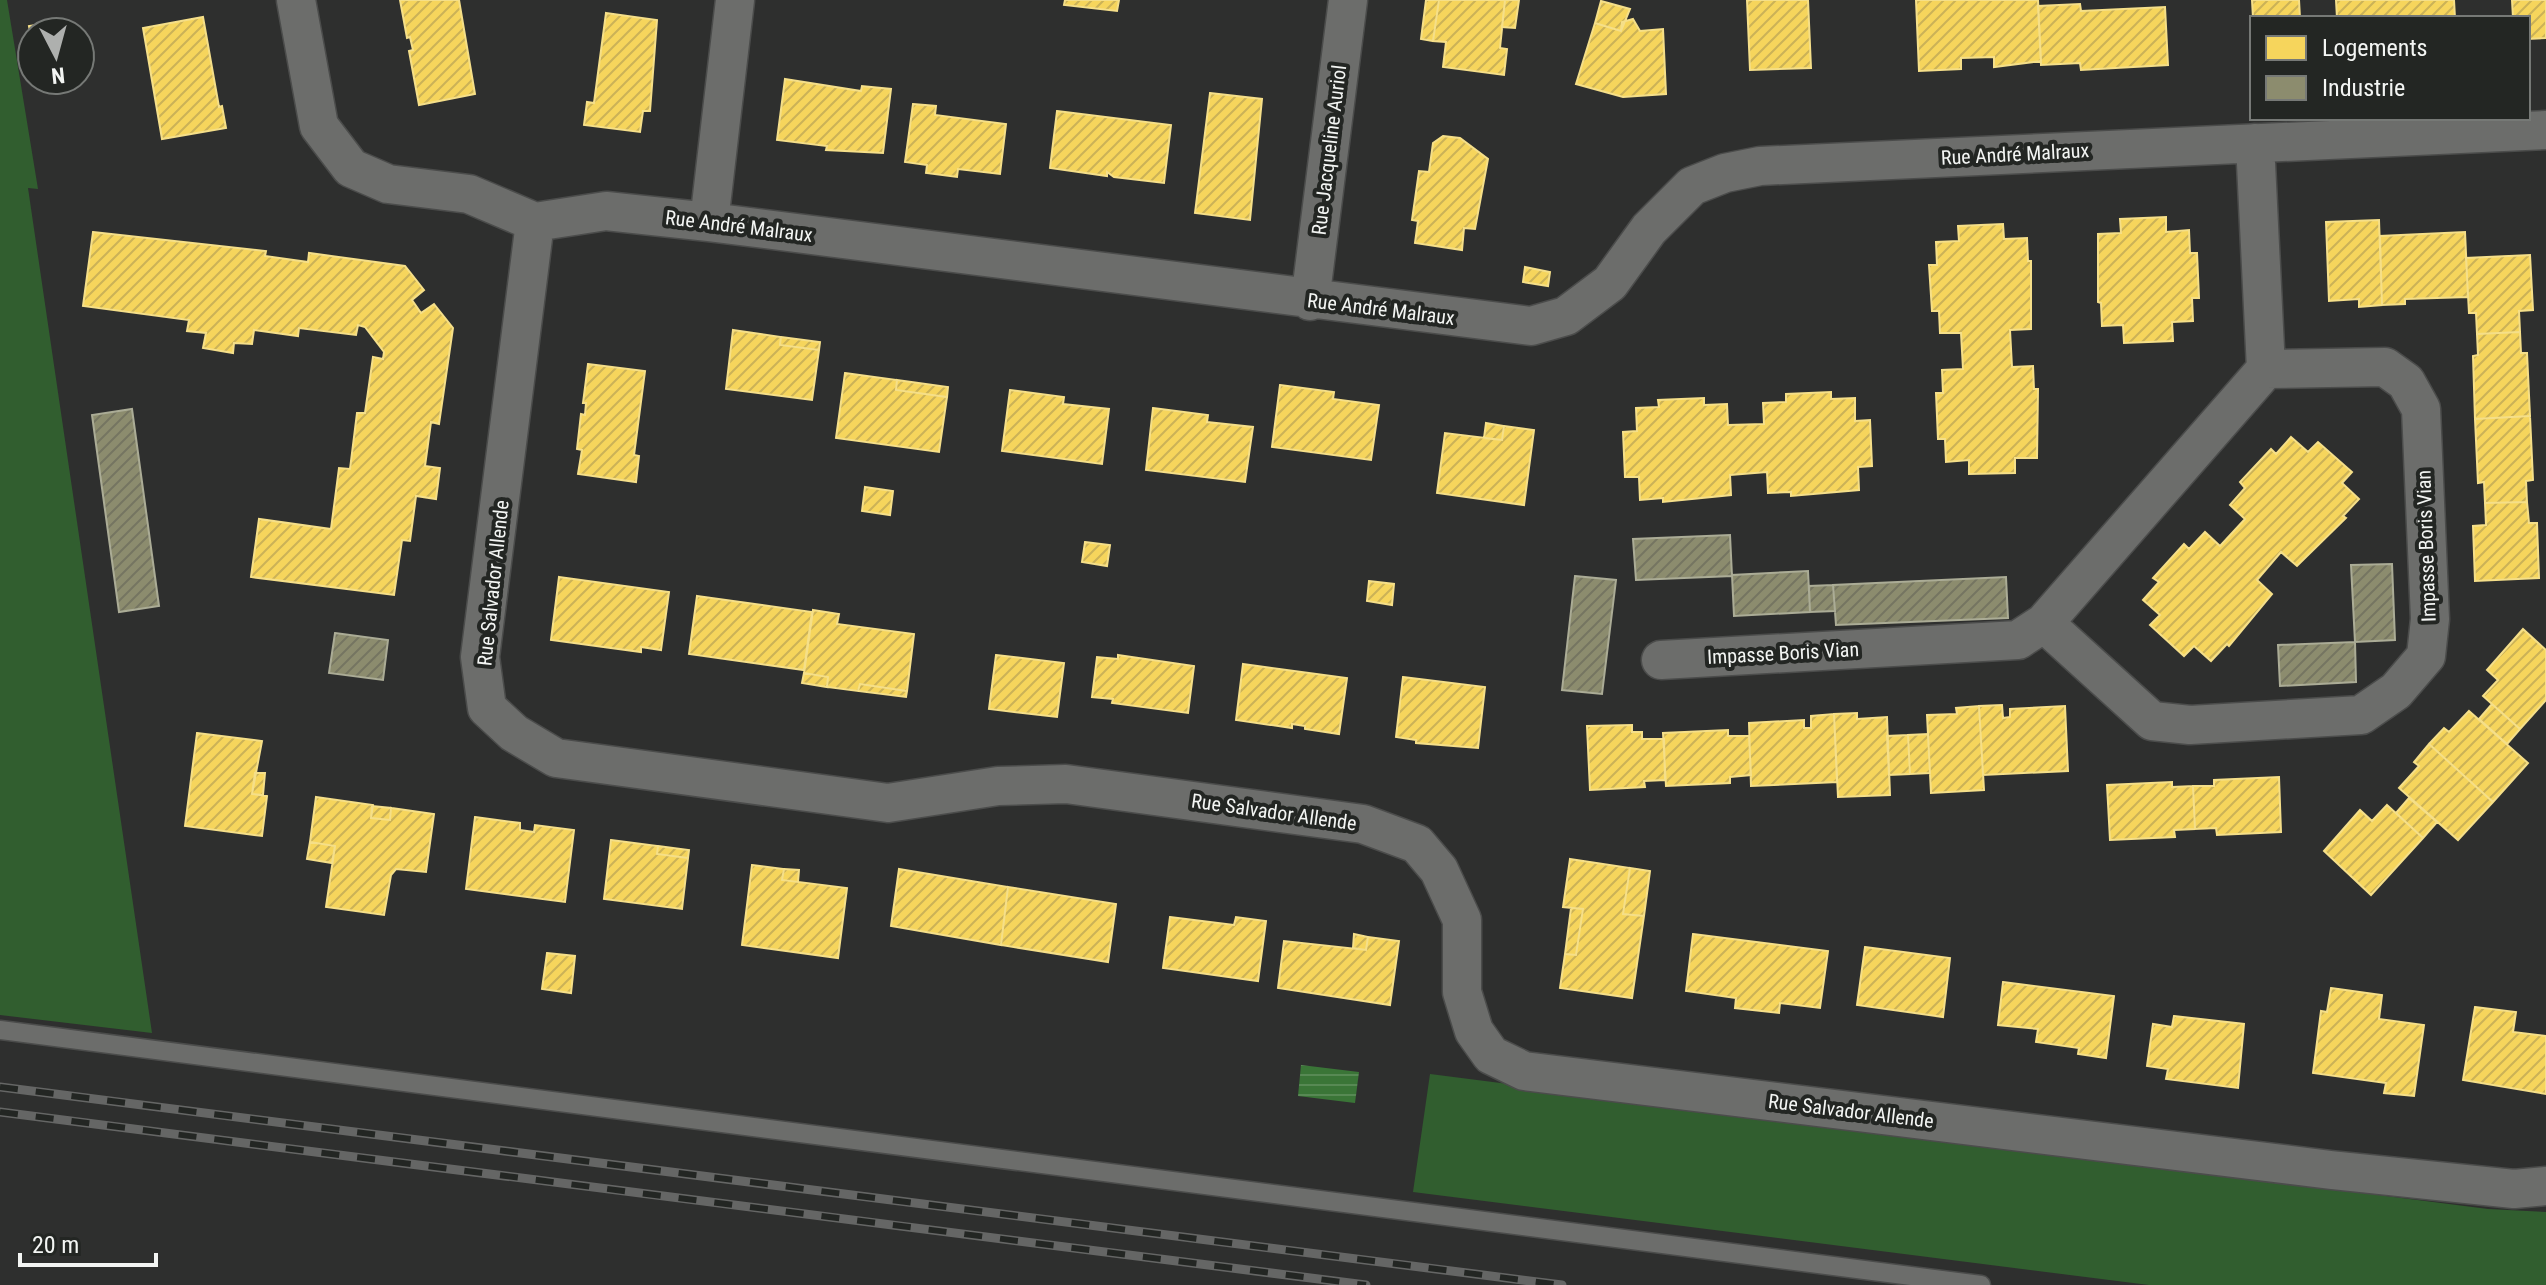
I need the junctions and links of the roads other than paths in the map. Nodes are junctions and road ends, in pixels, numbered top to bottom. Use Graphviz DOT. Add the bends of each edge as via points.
graph roads {
  1 [pos="296,0"];
  2 [pos="735,0"];
  3 [pos="1348,0"];
  4 [pos="2546,130"];
  5 [pos="2255,143"];
  6 [pos="535,222"];
  7 [pos="709,222"];
  8 [pos="1310,301"];
  9 [pos="2266,369"];
  10 [pos="2044,623"];
  11 [pos="1661,660"];
  12 [pos="0,1030"];
  13 [pos="2546,1186"];
  14 [pos="1981,1285"];
  1 -- 6 [label="street" via="319,126 351,168 388,184 469,194"];
  2 -- 7 [label="street"];
  3 -- 8 [label="street, Rue Jacqueline Auriol"];
  4 -- 5 [label="street, Rue André Malraux"];
  5 -- 8 [label="street, Rue André Malraux" via="1760,166 1725,173 1692,186 1649,229 1610,283 1566,316 1531,326"];
  5 -- 9 [label="street"];
  6 -- 7 [label="street, Rue André Malraux" via="606,211"];
  6 -- 13 [label="street, Rue Salvador Allende" via="480,657 487,708 514,733 556,758 888,803 998,786 1066,784 1363,824 1417,844 1439,870 1462,920 1462,992 1474,1031 1491,1055 1524,1071 2331,1170 2514,1189"];
  7 -- 8 [label="street, Rue André Malraux"];
  9 -- 10 [label="street, Impasse Boris Vian"];
  9 -- 10 [label="street, Impasse Boris Vian" via="2385,367 2406,382 2421,409 2430,619 2426,656 2396,691 2361,715 2190,725 2152,721"];
  10 -- 11 [label="street, Impasse Boris Vian" via="2018,640"];
  12 -- 14 [label="lane"];
}
